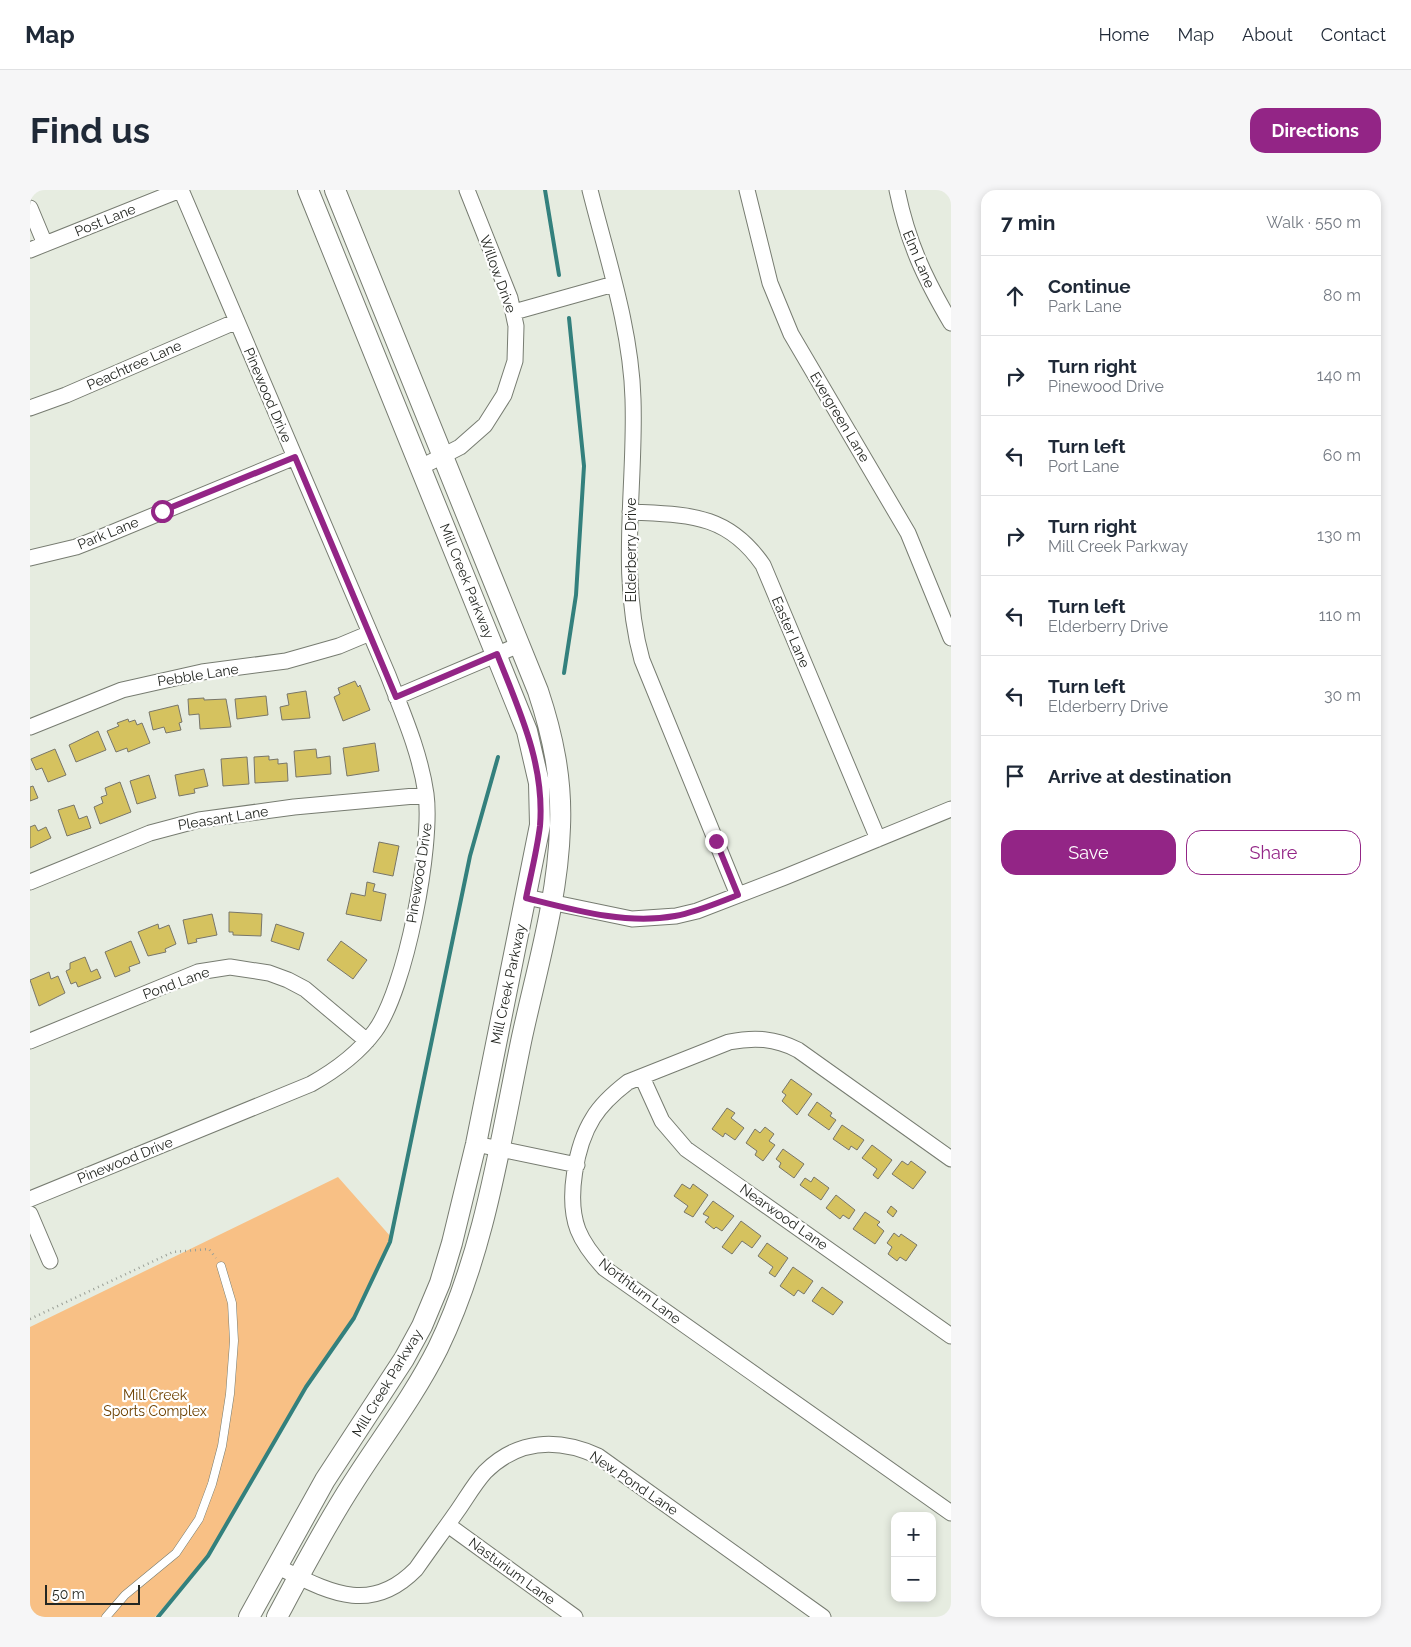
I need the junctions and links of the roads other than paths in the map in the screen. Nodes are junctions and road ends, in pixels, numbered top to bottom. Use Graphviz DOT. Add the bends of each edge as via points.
graph roads {
  1 [pos="180,190"];
  2 [pos="308,190"];
  3 [pos="335,190"];
  4 [pos="468,190"];
  5 [pos="590,190"];
  6 [pos="747,190"];
  7 [pos="897,190"];
  8 [pos="30,208"];
  9 [pos="45,244"];
  10 [pos="30,250"];
  11 [pos="614,284"];
  12 [pos="514,312"];
  13 [pos="237,321"];
  14 [pos="951,323"];
  15 [pos="30,408"];
  16 [pos="295,457"];
  17 [pos="443,457"];
  18 [pos="421,468"];
  19 [pos="630,512"];
  20 [pos="30,558"];
  21 [pos="370,633"];
  22 [pos="951,638"];
  23 [pos="520,646"];
  24 [pos="497,654"];
  25 [pos="396,697"];
  26 [pos="30,727"];
  27 [pos="426,795"];
  28 [pos="951,809"];
  29 [pos="878,839"];
  30 [pos="30,882"];
  31 [pos="738,895"];
  32 [pos="526,898"];
  33 [pos="550,904"];
  34 [pos="367,1040"];
  35 [pos="30,1041"];
  36 [pos="642,1077"];
  37 [pos="476,1144"];
  38 [pos="499,1149"];
  39 [pos="951,1159"];
  40 [pos="577,1166"];
  41 [pos="30,1199"];
  42 [pos="30,1214"];
  43 [pos="50,1262"];
  44 [pos="221,1266"];
  45 [pos="951,1336"];
  46 [pos="951,1513"];
  47 [pos="448,1524"];
  48 [pos="276,1566"];
  49 [pos="298,1577"];
  50 [pos="106,1617"];
  51 [pos="249,1617"];
  52 [pos="277,1617"];
  53 [pos="575,1617"];
  54 [pos="823,1617"];
  1 -- 9 [label="street, Post Lane"];
  1 -- 13 [label="street, Pinewood Drive"];
  2 -- 18 [label="main road, Mill Creek Parkway"];
  3 -- 17 [label="main road, Mill Creek Parkway"];
  4 -- 12 [label="street, Willow Drive"];
  5 -- 11 [label="street, Elderberry Drive"];
  6 -- 22 [label="street, Evergreen Lane" via="770,283 791,334 908,534"];
  7 -- 14 [label="street, Elm Lane" via="902,218 917,262"];
  8 -- 9 [label="street"];
  9 -- 10 [label="street, Post Lane"];
  11 -- 12 [label="street"];
  11 -- 19 [label="street, Elderberry Drive" via="627,344 633,397"];
  12 -- 17 [label="street, Willow Drive" via="515,361 504,395 485,425 467,442"];
  13 -- 15 [label="street, Peachtree Lane"];
  13 -- 16 [label="street, Pinewood Drive"];
  16 -- 20 [label="street, Park Lane" via="76,547"];
  16 -- 21 [label="street, Pinewood Drive"];
  17 -- 18 [label="street, Willow Drive"];
  17 -- 23 [label="main road, Mill Creek Parkway"];
  18 -- 24 [label="main road, Mill Creek Parkway"];
  19 -- 29 [label="street, Easter Lane" via="690,515 712,521 753,551 763,565"];
  19 -- 31 [label="street, Elderberry Drive" via="629,593 642,660"];
  21 -- 25 [label="street, Pinewood Drive"];
  21 -- 26 [label="street, Pebble Lane" via="339,646 286,661 194,674 122,690"];
  23 -- 24 [label="street"];
  23 -- 33 [label="main road, Mill Creek Parkway" via="549,726 557,762 560,826"];
  24 -- 25 [label="street"];
  24 -- 32 [label="main road, Mill Creek Parkway" via="531,741 539,783 539,832"];
  25 -- 27 [label="street, Pinewood Drive" via="416,749"];
  27 -- 30 [label="street, Pleasant Lane" via="285,808 199,820 150,834"];
  27 -- 34 [label="street, Pinewood Drive" via="426,844 406,950 388,1009"];
  28 -- 29 [label="street"];
  29 -- 31 [label="street"];
  31 -- 33 [label="street" via="697,911 654,919 632,919"];
  32 -- 33 [label="street"];
  32 -- 37 [label="main road, Mill Creek Parkway"];
  33 -- 38 [label="main road, Mill Creek Parkway"];
  34 -- 35 [label="street, Pond Lane" via="305,989 288,980 260,970 230,968 198,972"];
  34 -- 41 [label="street, Pinewood Drive" via="347,1061 311,1084"];
  36 -- 39 [label="street, Northturn Lane" via="729,1042 746,1038 770,1039 798,1050"];
  36 -- 40 [label="street, Northturn Lane" via="618,1090 593,1118 582,1141"];
  36 -- 45 [label="street, Nearwood Lane" via="662,1121 686,1149"];
  37 -- 38 [label="street"];
  37 -- 48 [label="main road, Mill Creek Parkway" via="452,1243 422,1326 390,1384 325,1480"];
  38 -- 40 [label="street"];
  38 -- 49 [label="main road, Mill Creek Parkway" via="477,1245 445,1333 418,1383 351,1486"];
  40 -- 46 [label="street, Northturn Lane" via="573,1200 577,1228 591,1254 604,1268"];
  42 -- 43 [label="street"];
  44 -- 50 [label="lane" via="232,1303 234,1341 230,1394 212,1484 199,1519 176,1553 125,1595"];
  47 -- 49 [label="street, New Pond Lane" via="416,1569 385,1591 354,1596 338,1594"];
  47 -- 53 [label="street, Nasturium Lane"];
  47 -- 54 [label="street, New Pond Lane" via="496,1462 526,1447 566,1444 598,1456"];
  48 -- 49 [label="street, New Pond Lane"];
  48 -- 51 [label="main road, Mill Creek Parkway"];
  49 -- 52 [label="main road, Mill Creek Parkway"];
}
